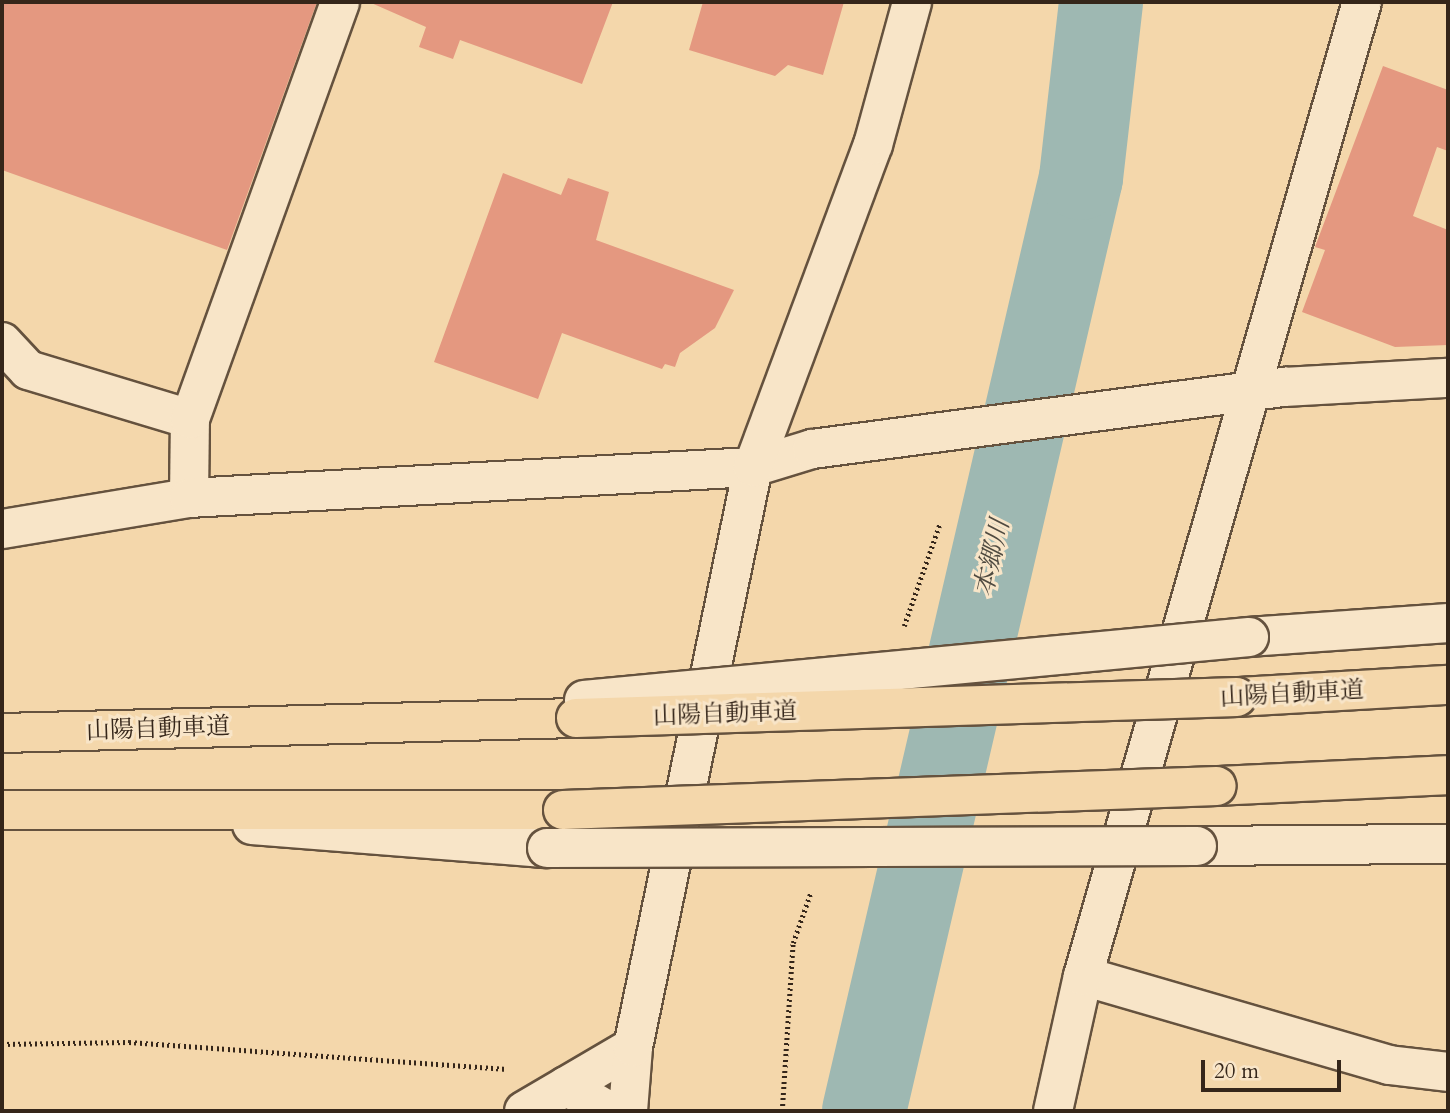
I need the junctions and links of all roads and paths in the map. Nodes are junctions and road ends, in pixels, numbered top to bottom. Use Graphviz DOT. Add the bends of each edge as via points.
graph roads {
  1 [pos="340,2"];
  2 [pos="912,2"];
  3 [pos="1362,2"];
  4 [pos="2,342"];
  5 [pos="1448,378"];
  6 [pos="1250,396"];
  7 [pos="190,419"];
  8 [pos="753,467"];
  9 [pos="189,498"];
  10 [pos="2,529"];
  11 [pos="1448,623"];
  12 [pos="1448,685"];
  13 [pos="580,709"];
  14 [pos="2,733"];
  15 [pos="1448,775"];
  16 [pos="45,809"];
  17 [pos="2,810"];
  18 [pos="1448,844"];
  19 [pos="1083,976"];
  20 [pos="2,1044"];
  21 [pos="633,1047"];
  22 [pos="1448,1072"];
  23 [pos="566,1086"];
  24 [pos="524,1111"];
  25 [pos="609,1111"];
  26 [pos="628,1111"];
  27 [pos="1053,1111"];
  1 -- 7 [label="street"];
  2 -- 8 [label="street" via="873,145"];
  3 -- 6 [label="street"];
  4 -- 7 [label="street" via="28,370"];
  5 -- 6 [label="street" via="1285,387"];
  6 -- 8 [label="street" via="812,449"];
  6 -- 19 [label="street"];
  7 -- 9 [label="street"];
  8 -- 9 [label="street"];
  8 -- 21 [label="street"];
  9 -- 10 [label="street"];
  11 -- 13 [label="street, bridge" via="1249,637"];
  12 -- 13 [label="highway, 山陽自動車道, bridge" via="1237,697"];
  13 -- 14 [label="highway, 山陽自動車道" via="342,724"];
  15 -- 16 [label="highway, bridge" via="564,810"];
  16 -- 17 [label="highway"];
  16 -- 18 [label="street, bridge" via="547,848"];
  19 -- 22 [label="street" via="1390,1065"];
  19 -- 27 [label="street"];
  20 -- 23 [label="path" via="129,1042 531,1070"];
  21 -- 23 [label="street"];
  21 -- 26 [label="street"];
  23 -- 24 [label="street"];
  23 -- 25 [label="street"];
}
